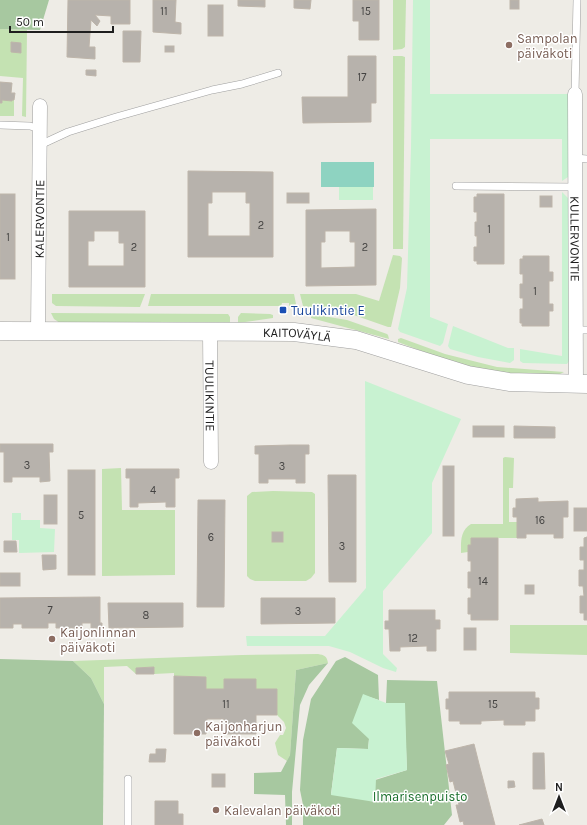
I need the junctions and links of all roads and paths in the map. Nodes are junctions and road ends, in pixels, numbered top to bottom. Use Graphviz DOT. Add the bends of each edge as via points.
graph roads {
  1 [pos="577,0"];
  2 [pos="278,73"];
  3 [pos="575,94"];
  4 [pos="40,106"];
  5 [pos="0,125"];
  6 [pos="40,129"];
  7 [pos="40,145"];
  8 [pos="581,158"];
  9 [pos="456,186"];
  10 [pos="575,187"];
  11 [pos="581,330"];
  12 [pos="0,331"];
  13 [pos="38,331"];
  14 [pos="210,331"];
  15 [pos="582,384"];
  16 [pos="211,462"];
  17 [pos="128,779"];
  18 [pos="128,825"];
  1 -- 3 [label="lane"];
  2 -- 7 [label="lane" via="116,117 68,132"];
  3 -- 8 [label="street, KULLERVONTIE"];
  4 -- 6 [label="street, KALERVONTIE"];
  5 -- 6 [label="lane"];
  6 -- 7 [label="street, KALERVONTIE"];
  7 -- 13 [label="street, KALERVONTIE"];
  8 -- 10 [label="street, KULLERVONTIE"];
  9 -- 10 [label="lane"];
  10 -- 11 [label="street, KULLERVONTIE"];
  11 -- 15 [label="street, KULLERVONTIE"];
  12 -- 13 [label="street, KAITOVÄYLÄ"];
  13 -- 14 [label="street, KAITOVÄYLÄ"];
  14 -- 15 [label="street, KAITOVÄYLÄ" via="294,332 356,340 468,375 509,382"];
  14 -- 16 [label="street, TUULIKINTIE"];
  17 -- 18 [label="lane"];
}
